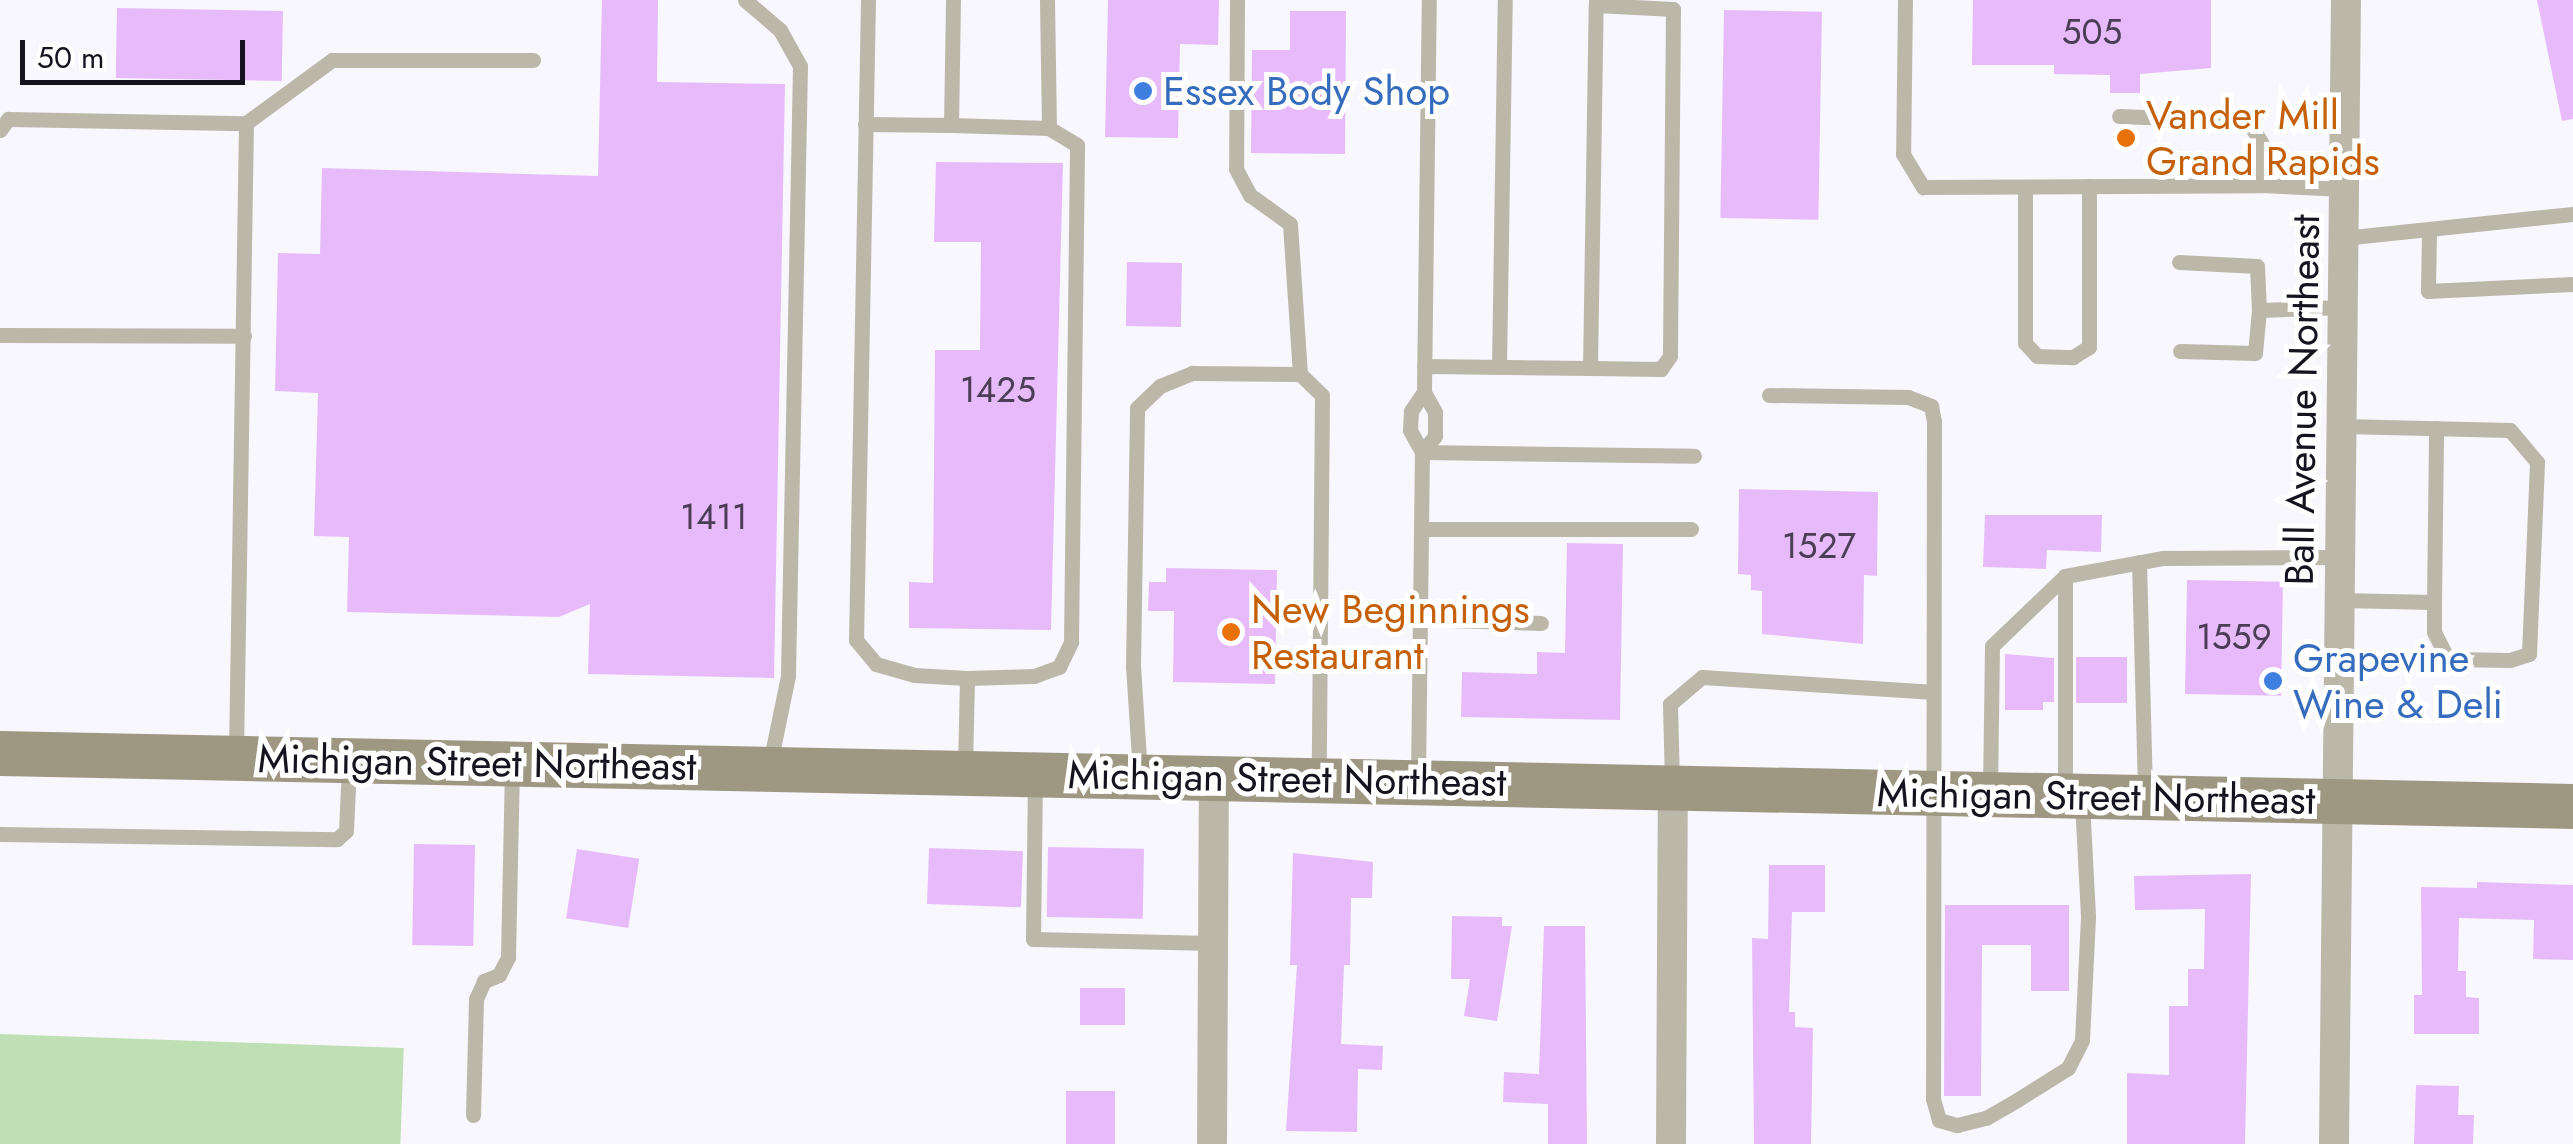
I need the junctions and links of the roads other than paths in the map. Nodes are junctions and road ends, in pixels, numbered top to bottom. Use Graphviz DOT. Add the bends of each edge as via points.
graph roads {
  1 [pos="746,0"];
  2 [pos="868,0"];
  3 [pos="953,0"];
  4 [pos="1047,0"];
  5 [pos="1237,0"];
  6 [pos="1429,0"];
  7 [pos="1505,0"];
  8 [pos="1904,0"];
  9 [pos="2346,0"];
  10 [pos="1596,2"];
  11 [pos="532,60"];
  12 [pos="2118,116"];
  13 [pos="246,123"];
  14 [pos="865,124"];
  15 [pos="950,126"];
  16 [pos="1049,128"];
  17 [pos="0,130"];
  18 [pos="2262,185"];
  19 [pos="2088,186"];
  20 [pos="2026,187"];
  21 [pos="2344,189"];
  22 [pos="2573,214"];
  23 [pos="2429,232"];
  24 [pos="2343,238"];
  25 [pos="2179,262"];
  26 [pos="2573,284"];
  27 [pos="2343,308"];
  28 [pos="2259,310"];
  29 [pos="0,334"];
  30 [pos="244,336"];
  31 [pos="2180,351"];
  32 [pos="1424,366"];
  33 [pos="1499,367"];
  34 [pos="1590,368"];
  35 [pos="1300,374"];
  36 [pos="1424,392"];
  37 [pos="1769,395"];
  38 [pos="2342,426"];
  39 [pos="2436,428"];
  40 [pos="1422,452"];
  41 [pos="1694,456"];
  42 [pos="1691,529"];
  43 [pos="1421,530"];
  44 [pos="2340,557"];
  45 [pos="2139,562"];
  46 [pos="2065,576"];
  47 [pos="2340,600"];
  48 [pos="2434,602"];
  49 [pos="1420,619"];
  50 [pos="1541,623"];
  51 [pos="968,678"];
  52 [pos="1931,692"];
  53 [pos="0,753"];
  54 [pos="236,758"];
  55 [pos="349,760"];
  56 [pos="512,764"];
  57 [pos="769,767"];
  58 [pos="965,771"];
  59 [pos="1035,772"];
  60 [pos="1140,774"];
  61 [pos="1214,775"];
  62 [pos="1319,778"];
  63 [pos="1418,780"];
  64 [pos="1673,787"];
  65 [pos="1936,792"];
  66 [pos="1990,794"];
  67 [pos="2073,796"];
  68 [pos="2145,797"];
  69 [pos="2337,801"];
  70 [pos="2573,806"];
  71 [pos="0,834"];
  72 [pos="1213,943"];
  73 [pos="473,1115"];
  74 [pos="1957,1124"];
  75 [pos="1212,1144"];
  76 [pos="1671,1144"];
  77 [pos="1956,1144"];
  78 [pos="2334,1144"];
  1 -- 57 [label="lane" via="780,30 800,66 788,676"];
  2 -- 14 [label="lane"];
  3 -- 15 [label="lane"];
  4 -- 16 [label="lane"];
  5 -- 35 [label="lane" via="1236,168 1250,196 1290,224"];
  6 -- 32 [label="lane"];
  7 -- 33 [label="lane"];
  8 -- 20 [label="lane" via="1903,154 1922,186"];
  9 -- 21 [label="street, Ball Avenue Northeast"];
  10 -- 34 [label="lane"];
  10 -- 34 [label="lane" via="1673,10 1670,356 1661,370"];
  11 -- 13 [label="lane" via="332,60"];
  12 -- 18 [label="lane" via="2248,122 2261,142"];
  13 -- 17 [label="lane" via="8,119"];
  13 -- 30 [label="lane"];
  14 -- 15 [label="lane"];
  14 -- 51 [label="lane" via="856,640 876,664 914,675"];
  15 -- 16 [label="lane"];
  16 -- 51 [label="lane" via="1078,145 1071,642 1059,667 1034,676"];
  18 -- 19 [label="lane"];
  18 -- 21 [label="lane"];
  19 -- 20 [label="lane"];
  19 -- 20 [label="lane" via="2089,347 2073,357 2036,356 2025,343"];
  21 -- 24 [label="street, Ball Avenue Northeast"];
  22 -- 23 [label="lane"];
  23 -- 24 [label="lane"];
  23 -- 26 [label="lane" via="2428,291"];
  24 -- 27 [label="street, Ball Avenue Northeast"];
  25 -- 28 [label="lane" via="2256,266"];
  27 -- 28 [label="lane"];
  27 -- 38 [label="street, Ball Avenue Northeast"];
  28 -- 31 [label="lane" via="2255,352"];
  29 -- 30 [label="lane"];
  30 -- 54 [label="lane"];
  32 -- 33 [label="lane"];
  32 -- 36 [label="lane"];
  33 -- 34 [label="lane"];
  35 -- 60 [label="lane" via="1192,373 1160,386 1138,408 1133,667"];
  35 -- 62 [label="lane" via="1322,394"];
  36 -- 40 [label="lane" via="1411,411 1410,430"];
  36 -- 40 [label="lane" via="1435,412 1435,436"];
  37 -- 52 [label="lane" via="1908,397 1930,406"];
  38 -- 39 [label="lane"];
  38 -- 44 [label="street, Ball Avenue Northeast"];
  39 -- 48 [label="lane"];
  39 -- 48 [label="lane" via="2510,430 2537,462 2528,654 2448,659 2434,632"];
  40 -- 41 [label="lane"];
  40 -- 43 [label="lane"];
  42 -- 43 [label="lane"];
  43 -- 49 [label="lane"];
  44 -- 45 [label="lane"];
  44 -- 47 [label="street, Ball Avenue Northeast"];
  45 -- 46 [label="lane"];
  45 -- 68 [label="lane"];
  46 -- 66 [label="lane" via="1992,646"];
  46 -- 67 [label="lane"];
  47 -- 48 [label="lane"];
  47 -- 69 [label="street, Ball Avenue Northeast"];
  49 -- 50 [label="lane"];
  49 -- 63 [label="lane"];
  51 -- 58 [label="lane"];
  52 -- 64 [label="lane" via="1702,676 1670,704"];
  52 -- 65 [label="lane"];
  53 -- 54 [label="main road, Michigan Street Northeast"];
  54 -- 55 [label="main road, Michigan Street Northeast"];
  55 -- 56 [label="main road, Michigan Street Northeast"];
  55 -- 71 [label="lane" via="346,831 337,838"];
  56 -- 57 [label="main road, Michigan Street Northeast"];
  56 -- 73 [label="lane" via="508,956 476,999"];
  57 -- 58 [label="main road, Michigan Street Northeast"];
  58 -- 59 [label="main road, Michigan Street Northeast"];
  59 -- 60 [label="main road, Michigan Street Northeast"];
  59 -- 72 [label="lane" via="1033,938"];
  60 -- 61 [label="main road, Michigan Street Northeast"];
  61 -- 62 [label="main road, Michigan Street Northeast"];
  61 -- 72 [label="street"];
  62 -- 63 [label="main road, Michigan Street Northeast"];
  63 -- 64 [label="main road, Michigan Street Northeast"];
  64 -- 65 [label="main road, Michigan Street Northeast"];
  64 -- 76 [label="street"];
  65 -- 66 [label="main road, Michigan Street Northeast"];
  65 -- 74 [label="lane" via="1933,1099 1940,1120"];
  66 -- 67 [label="main road, Michigan Street Northeast"];
  67 -- 68 [label="main road, Michigan Street Northeast"];
  67 -- 74 [label="lane" via="2088,916 2082,1040 2068,1068 1986,1118"];
  68 -- 69 [label="main road, Michigan Street Northeast"];
  69 -- 70 [label="main road, Michigan Street Northeast"];
  69 -- 78 [label="street, Ball Avenue Northeast"];
  72 -- 75 [label="street"];
  74 -- 77 [label="lane"];
}
